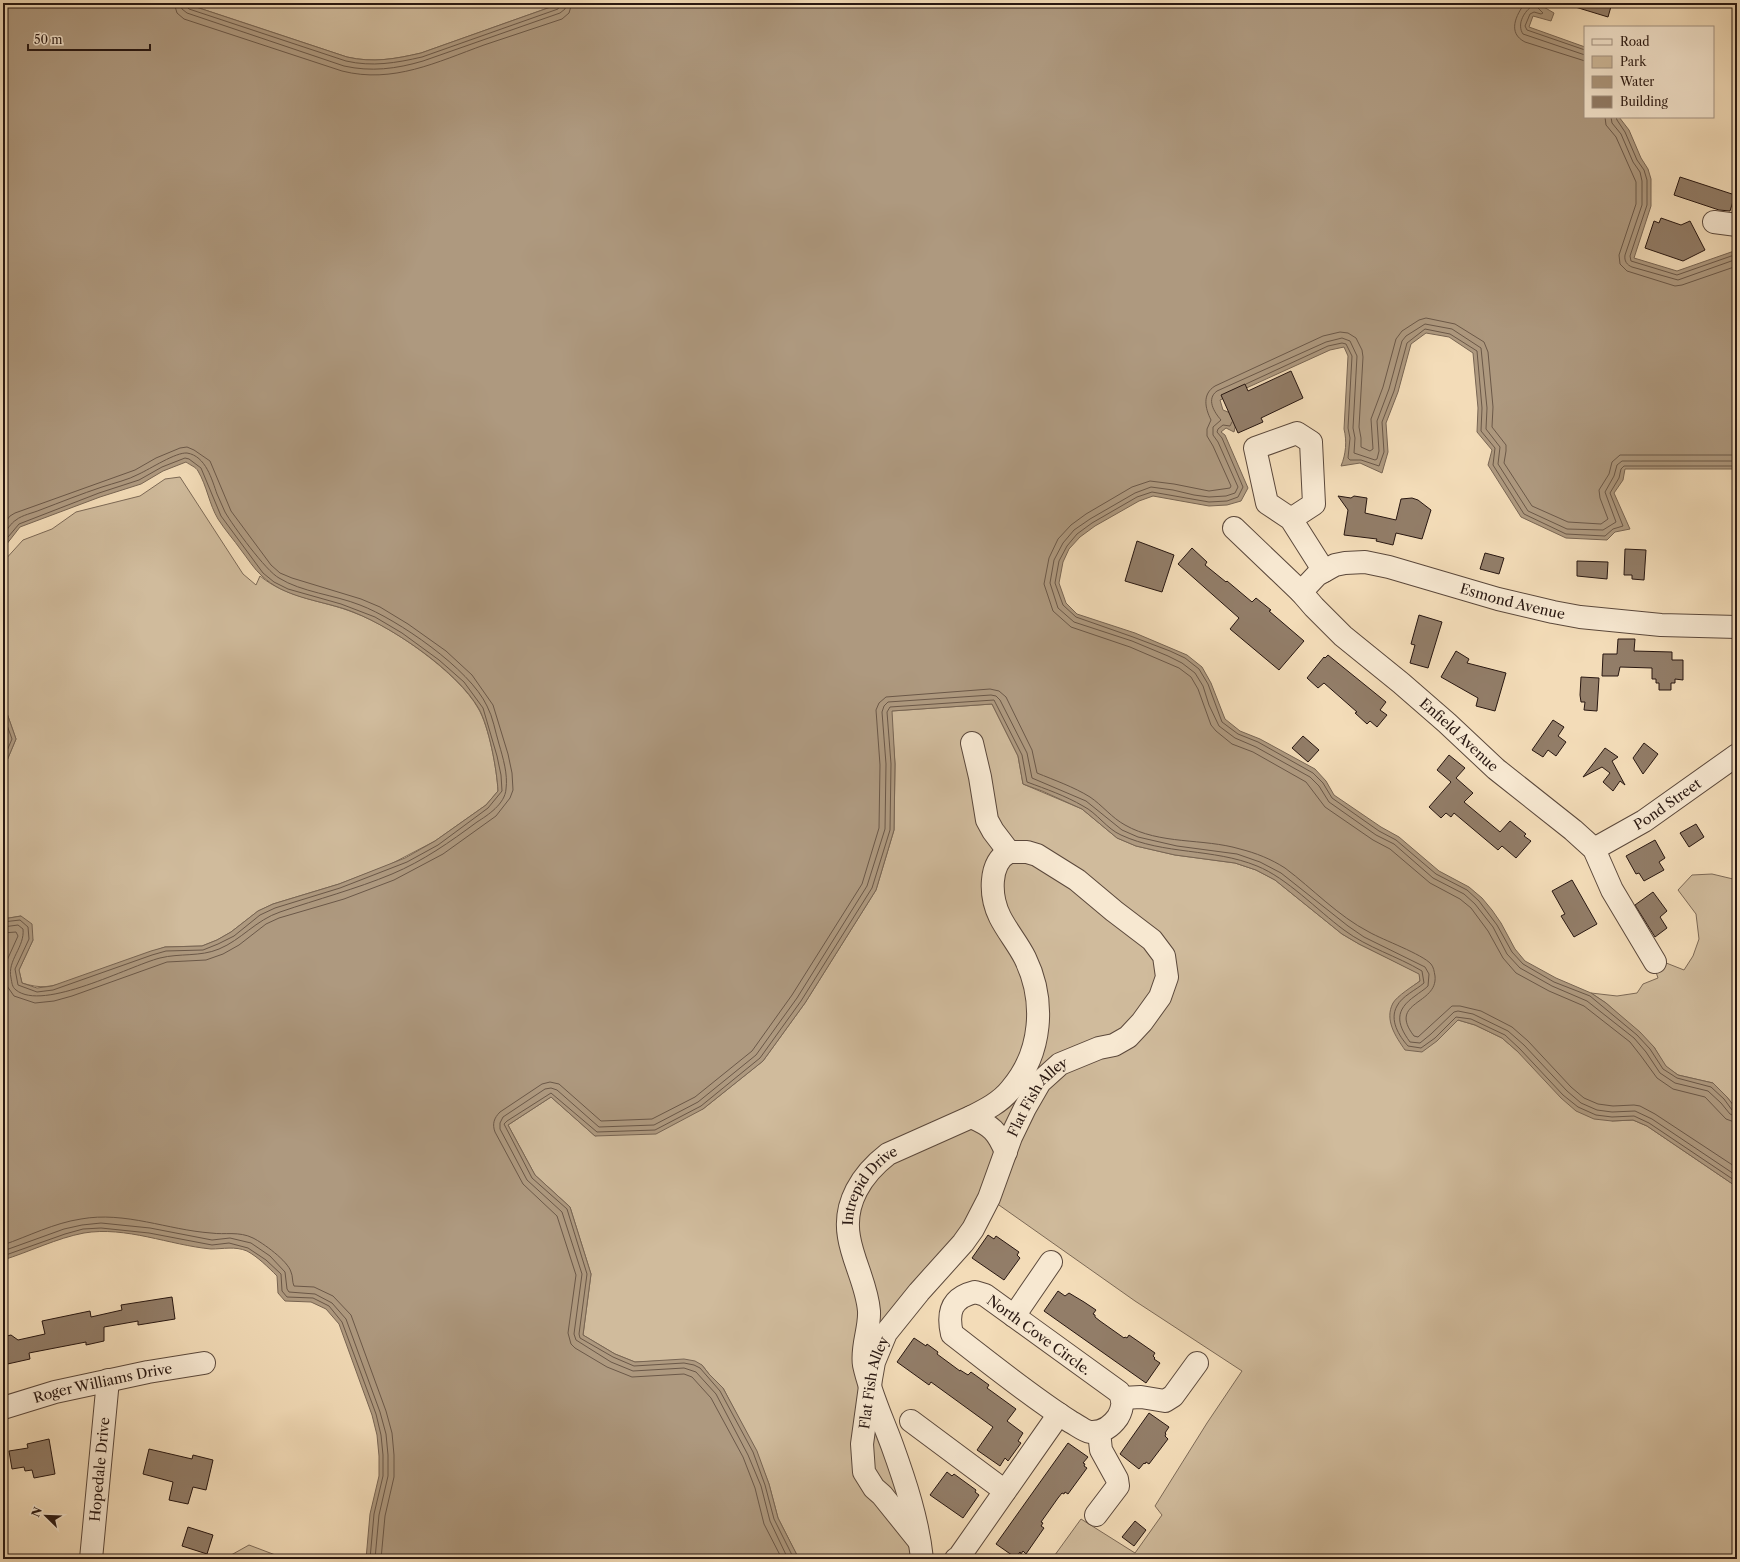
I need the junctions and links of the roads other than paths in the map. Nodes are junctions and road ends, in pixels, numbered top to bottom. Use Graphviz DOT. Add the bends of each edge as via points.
graph roads {
  1 [pos="1714,222"];
  2 [pos="1737,225"];
  3 [pos="1292,519"];
  4 [pos="1234,528"];
  5 [pos="1324,571"];
  6 [pos="1301,592"];
  7 [pos="1737,627"];
  8 [pos="972,743"];
  9 [pos="1737,755"];
  10 [pos="1594,849"];
  11 [pos="1009,852"];
  12 [pos="1655,962"];
  13 [pos="971,1117"];
  14 [pos="1006,1152"];
  15 [pos="1051,1262"];
  16 [pos="1014,1316"];
  17 [pos="204,1363"];
  18 [pos="1198,1363"];
  19 [pos="108,1380"];
  20 [pos="871,1389"];
  21 [pos="1122,1398"];
  22 [pos="3,1408"];
  23 [pos="1059,1414"];
  24 [pos="911,1421"];
  25 [pos="1099,1432"];
  26 [pos="1005,1491"];
  27 [pos="1096,1515"];
  28 [pos="921,1550"];
  29 [pos="959,1558"];
  30 [pos="91,1559"];
  1 -- 2 [label="street"];
  3 -- 5 [label="street"];
  4 -- 6 [label="street, Enfield Avenue"];
  5 -- 6 [label="street, Esmond Avenue"];
  5 -- 7 [label="street, Esmond Avenue" via="1344,563 1365,562 1498,599 1580,617 1661,625"];
  6 -- 10 [label="street, Enfield Avenue" via="1343,636 1401,683 1496,769"];
  8 -- 11 [label="street" via="987,820"];
  9 -- 10 [label="street, Pond Street" via="1644,821"];
  10 -- 12 [label="street, Enfield Avenue" via="1612,890"];
  11 -- 13 [label="street, Intrepid Drive" via="1002,855 997,862 993,892 999,917 1032,974 1038,997 1037,1029 1034,1047 1012,1089 987,1109"];
  11 -- 14 [label="street, Flat Fish Alley" via="1037,855 1077,880 1152,940 1164,956 1166,977 1160,997 1128,1037 1114,1045 1099,1048 1060,1064 1040,1082 1025,1108"];
  13 -- 14 [label="street" via="989,1124 999,1136"];
  13 -- 20 [label="street, Intrepid Drive" via="888,1154 866,1175 850,1204 849,1237 869,1311 864,1363"];
  14 -- 20 [label="street, Flat Fish Alley" via="989,1198 973,1229 886,1334 874,1362"];
  15 -- 16 [label="street"];
  16 -- 21 [label="street, North Cove Circle." via="1119,1392"];
  16 -- 23 [label="street, North Cove Circle." via="985,1295 975,1292 965,1294 950,1310 952,1334"];
  17 -- 19 [label="street, Roger Williams Drive"];
  18 -- 21 [label="street" via="1173,1396 1165,1400"];
  19 -- 22 [label="street, Roger Williams Drive" via="55,1392"];
  19 -- 30 [label="street, Hopedale Drive"];
  20 -- 28 [label="street, Intrepid Drive" via="909,1497"];
  20 -- 28 [label="street, Flat Fish Alley" via="862,1444 864,1472"];
  21 -- 25 [label="street" via="1123,1409 1116,1420 1107,1429"];
  23 -- 25 [label="street, North Cove Circle." via="1088,1432"];
  23 -- 26 [label="street"];
  24 -- 26 [label="street"];
  25 -- 27 [label="street" via="1101,1450 1117,1479 1118,1486"];
  26 -- 29 [label="street"];
}
